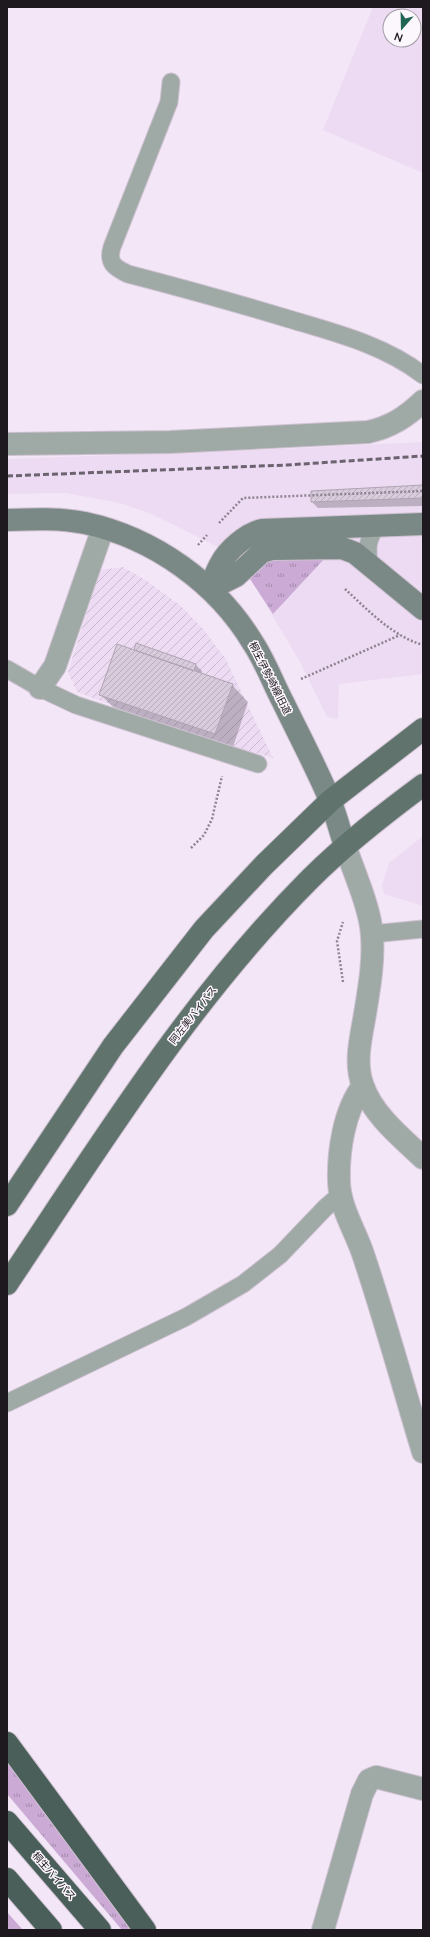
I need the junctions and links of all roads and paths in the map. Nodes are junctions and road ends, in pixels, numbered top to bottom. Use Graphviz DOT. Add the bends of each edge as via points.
graph roads {
  1 [pos="171,82"];
  2 [pos="423,375"];
  3 [pos="423,400"];
  4 [pos="7,444"];
  5 [pos="7,520"];
  6 [pos="423,524"];
  7 [pos="378,525"];
  8 [pos="103,528"];
  9 [pos="369,564"];
  10 [pos="210,589"];
  11 [pos="345,589"];
  12 [pos="423,610"];
  13 [pos="400,635"];
  14 [pos="423,645"];
  15 [pos="7,669"];
  16 [pos="301,679"];
  17 [pos="40,688"];
  18 [pos="423,729"];
  19 [pos="227,754"];
  20 [pos="258,764"];
  21 [pos="423,784"];
  22 [pos="330,801"];
  23 [pos="345,846"];
  24 [pos="191,848"];
  25 [pos="344,917"];
  26 [pos="423,929"];
  27 [pos="372,934"];
  28 [pos="343,984"];
  29 [pos="362,1086"];
  30 [pos="423,1158"];
  31 [pos="341,1194"];
  32 [pos="7,1205"];
  33 [pos="7,1284"];
  34 [pos="7,1403"];
  35 [pos="423,1452"];
  36 [pos="7,1743"];
  37 [pos="423,1789"];
  38 [pos="7,1822"];
  39 [pos="7,1879"];
  40 [pos="51,1930"];
  41 [pos="100,1930"];
  42 [pos="145,1930"];
  43 [pos="322,1930"];
  1 -- 2 [label="lane" via="169,102 112,247 111,263 128,274 228,300 366,344 393,356"];
  3 -- 4 [label="street" via="411,413 395,424 368,432 170,442"];
  5 -- 8 [label="street, 桐生伊勢崎線旧道" via="39,519 84,523"];
  6 -- 7 [label="street"];
  7 -- 9 [label="lane" via="370,535 367,548"];
  7 -- 10 [label="street" via="253,532 221,562"];
  8 -- 10 [label="street, 桐生伊勢崎線旧道" via="136,540 165,556 188,570"];
  8 -- 17 [label="street" via="55,666"];
  9 -- 10 [label="street" via="355,553 342,548 272,549 262,552 236,576"];
  9 -- 12 [label="street"];
  10 -- 22 [label="street, 桐生伊勢崎線旧道" via="235,617 254,644"];
  11 -- 13 [label="path"];
  13 -- 14 [label="path"];
  13 -- 16 [label="path"];
  15 -- 17 [label="lane"];
  17 -- 19 [label="lane" via="76,705"];
  18 -- 22 [label="main road"];
  19 -- 20 [label="lane"];
  19 -- 24 [label="path" via="212,819 204,835"];
  21 -- 23 [label="main road, 阿左美バイパス"];
  22 -- 23 [label="street, 桐生伊勢崎線旧道"];
  22 -- 32 [label="main road" via="264,865 204,929 114,1046"];
  23 -- 27 [label="street" via="364,901"];
  23 -- 33 [label="main road, 阿左美バイパス" via="257,936 207,996 150,1071"];
  25 -- 28 [label="path" via="337,941"];
  26 -- 27 [label="lane"];
  27 -- 29 [label="street" via="371,974 358,1058"];
  29 -- 30 [label="street" via="380,1115"];
  29 -- 31 [label="street" via="347,1117 340,1161"];
  31 -- 34 [label="lane" via="280,1255 243,1284 186,1317"];
  31 -- 35 [label="street" via="363,1253"];
  36 -- 42 [label="highway"];
  37 -- 43 [label="street" via="376,1777 369,1780 362,1794"];
  38 -- 41 [label="highway, 桐生バイパス"];
  39 -- 40 [label="highway"];
}
